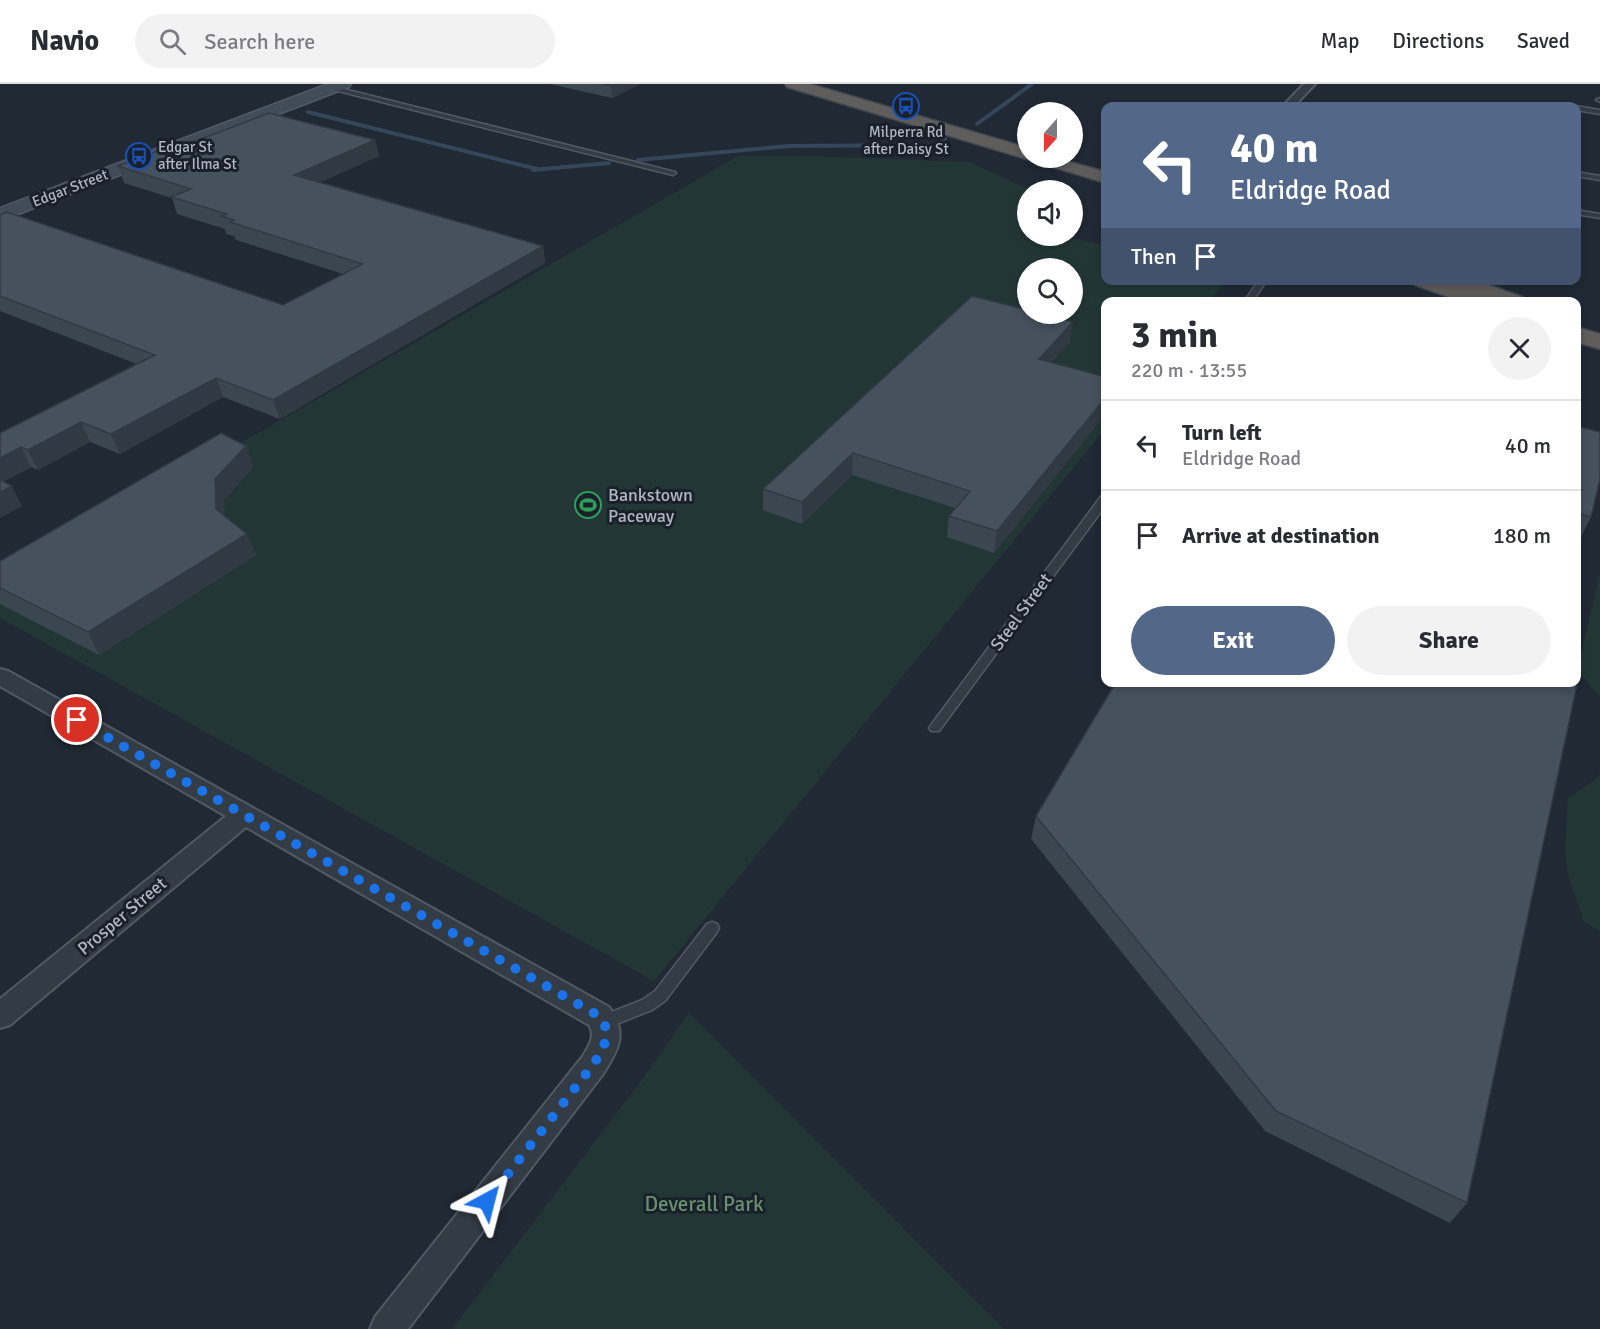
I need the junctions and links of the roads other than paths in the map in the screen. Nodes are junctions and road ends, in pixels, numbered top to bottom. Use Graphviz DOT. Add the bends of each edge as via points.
graph roads {
  1 [pos="793,84"];
  2 [pos="817,84"];
  3 [pos="1310,84"];
  4 [pos="337,86"];
  5 [pos="1292,102"];
  6 [pos="1581,109"];
  7 [pos="1600,111"];
  8 [pos="1017,144"];
  9 [pos="1017,151"];
  10 [pos="1083,164"];
  11 [pos="1072,168"];
  12 [pos="1101,170"];
  13 [pos="673,173"];
  14 [pos="1581,175"];
  15 [pos="1101,177"];
  16 [pos="1600,178"];
  17 [pos="1581,213"];
  18 [pos="1,214"];
  19 [pos="1600,216"];
  20 [pos="1437,285"];
  21 [pos="1467,285"];
  22 [pos="1470,297"];
  23 [pos="1500,297"];
  24 [pos="1581,325"];
  25 [pos="1600,331"];
  26 [pos="1581,335"];
  27 [pos="1600,342"];
  28 [pos="1101,504"];
  29 [pos="0,676"];
  30 [pos="935,728"];
  31 [pos="244,815"];
  32 [pos="712,928"];
  33 [pos="0,1016"];
  34 [pos="602,1019"];
  35 [pos="387,1329"];
  1 -- 9 [label="highway"];
  2 -- 8 [label="highway"];
  3 -- 5 [label="street"];
  4 -- 13 [label="lane"];
  4 -- 18 [label="main road, Edgar Street"];
  6 -- 7 [label="lane"];
  10 -- 12 [label="highway"];
  11 -- 15 [label="highway"];
  14 -- 16 [label="lane"];
  17 -- 19 [label="lane"];
  20 -- 22 [label="highway"];
  21 -- 23 [label="highway"];
  24 -- 25 [label="highway"];
  26 -- 27 [label="highway"];
  28 -- 30 [label="lane, Steel Street"];
  29 -- 31 [label="street"];
  31 -- 33 [label="street, Prosper Street"];
  31 -- 34 [label="street"];
  32 -- 34 [label="lane" via="660,996 647,1005"];
  34 -- 35 [label="street" via="607,1037 593,1065"];
}
